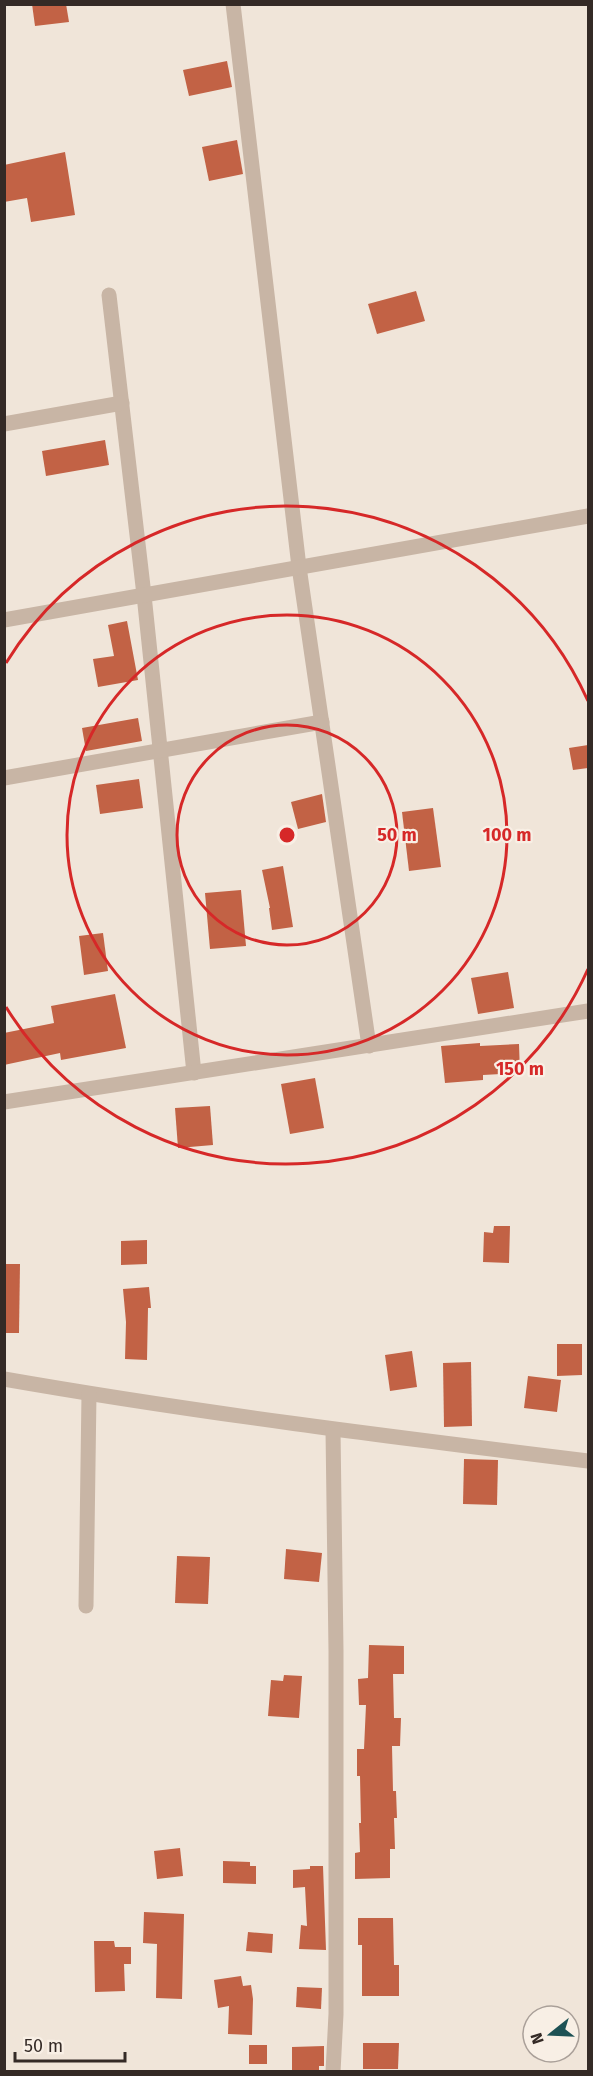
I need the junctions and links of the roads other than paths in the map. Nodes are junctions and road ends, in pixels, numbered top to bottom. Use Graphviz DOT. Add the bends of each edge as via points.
graph roads {
  1 [pos="233,4"];
  2 [pos="110,295"];
  3 [pos="122,402"];
  4 [pos="4,424"];
  5 [pos="588,516"];
  6 [pos="299,567"];
  7 [pos="144,595"];
  8 [pos="4,620"];
  9 [pos="322,722"];
  10 [pos="160,751"];
  11 [pos="4,778"];
  12 [pos="588,1011"];
  13 [pos="369,1046"];
  14 [pos="194,1073"];
  15 [pos="4,1102"];
  16 [pos="4,1379"];
  17 [pos="89,1394"];
  18 [pos="333,1430"];
  19 [pos="588,1461"];
  20 [pos="86,1606"];
  21 [pos="333,2072"];
  1 -- 6 [label="street"];
  2 -- 3 [label="street"];
  3 -- 4 [label="street"];
  3 -- 7 [label="street"];
  5 -- 6 [label="street"];
  6 -- 7 [label="street"];
  6 -- 9 [label="street"];
  7 -- 8 [label="street"];
  7 -- 10 [label="street"];
  9 -- 10 [label="street"];
  9 -- 13 [label="street"];
  10 -- 11 [label="street"];
  10 -- 14 [label="street"];
  12 -- 13 [label="street"];
  13 -- 14 [label="street"];
  14 -- 15 [label="street"];
  16 -- 17 [label="street"];
  17 -- 18 [label="street"];
  17 -- 20 [label="street"];
  18 -- 19 [label="street"];
  18 -- 21 [label="street"];
}
